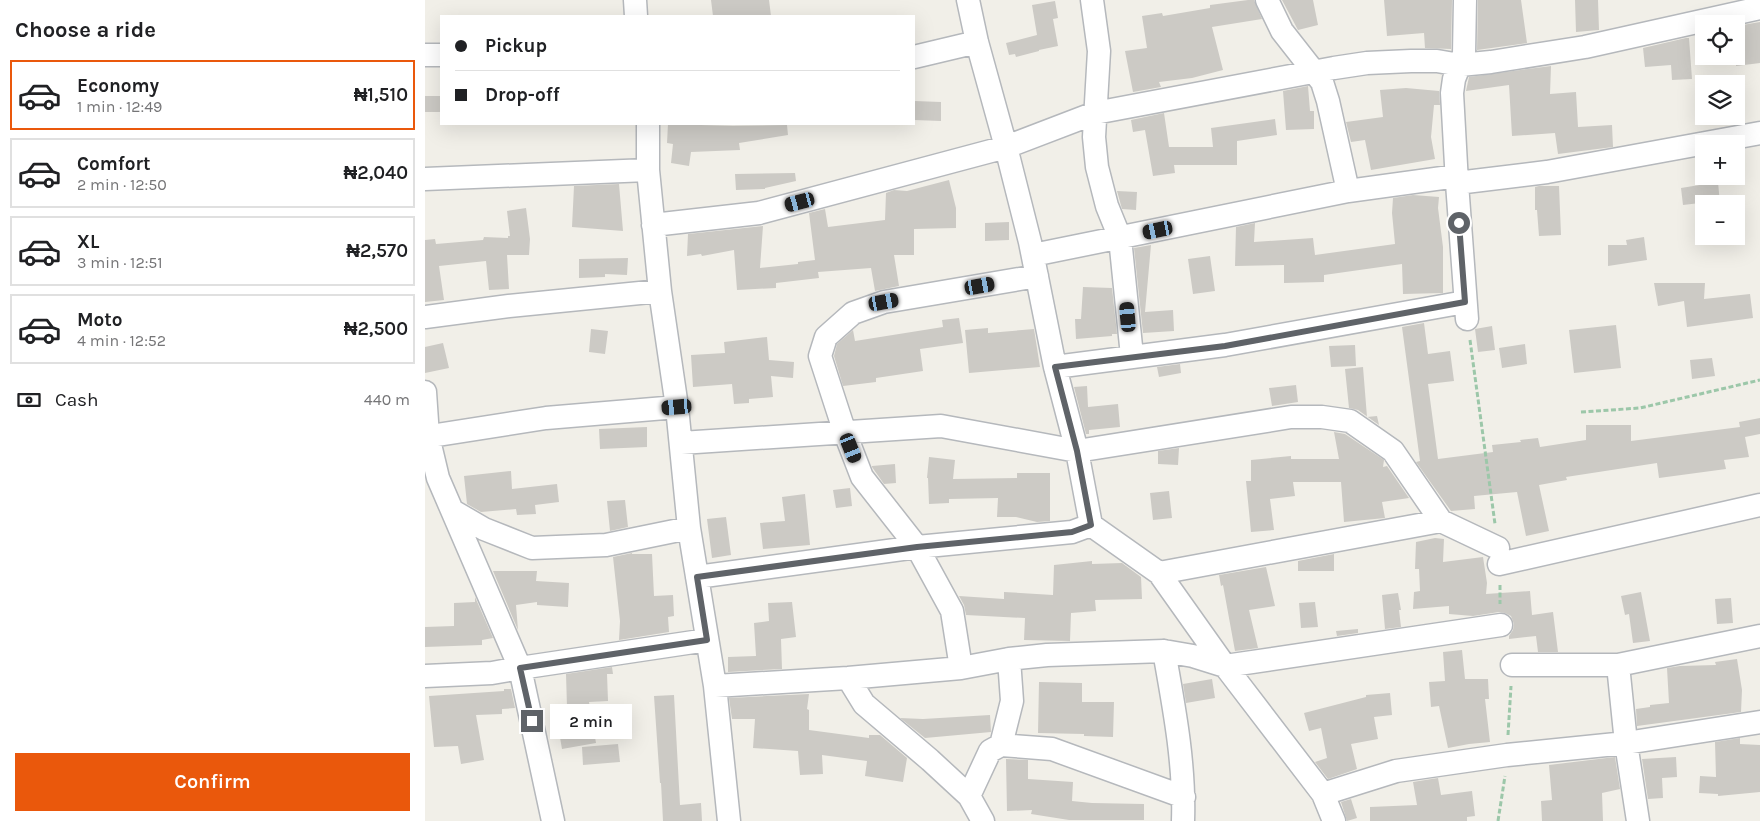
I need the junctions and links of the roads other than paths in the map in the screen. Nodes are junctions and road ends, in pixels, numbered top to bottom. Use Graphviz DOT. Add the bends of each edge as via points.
graph roads {
  1 [pos="635,0"];
  2 [pos="968,0"];
  3 [pos="1092,0"];
  4 [pos="1267,0"];
  5 [pos="1465,0"];
  6 [pos="1723,8"];
  7 [pos="1760,8"];
  8 [pos="636,15"];
  9 [pos="977,42"];
  10 [pos="440,55"];
  11 [pos="425,56"];
  12 [pos="915,57"];
  13 [pos="1460,65"];
  14 [pos="1314,71"];
  15 [pos="1095,113"];
  16 [pos="648,125"];
  17 [pos="1760,133"];
  18 [pos="1006,147"];
  19 [pos="648,170"];
  20 [pos="425,179"];
  21 [pos="1457,179"];
  22 [pos="1348,190"];
  23 [pos="653,225"];
  24 [pos="1120,238"];
  25 [pos="1035,266"];
  26 [pos="660,291"];
  27 [pos="425,318"];
  28 [pos="1132,356"];
  29 [pos="1055,367"];
  30 [pos="425,392"];
  31 [pos="677,407"];
  32 [pos="845,433"];
  33 [pos="427,436"];
  34 [pos="681,443"];
  35 [pos="1077,451"];
  36 [pos="1760,505"];
  37 [pos="453,511"];
  38 [pos="1441,521"];
  39 [pos="1091,525"];
  40 [pos="689,528"];
  41 [pos="917,547"];
  42 [pos="1159,573"];
  43 [pos="697,577"];
  44 [pos="1501,624"];
  45 [pos="1760,636"];
  46 [pos="707,640"];
  47 [pos="1164,651"];
  48 [pos="1009,659"];
  49 [pos="1512,664"];
  50 [pos="1618,665"];
  51 [pos="1225,666"];
  52 [pos="520,668"];
  53 [pos="961,668"];
  54 [pos="425,676"];
  55 [pos="849,678"];
  56 [pos="715,686"];
  57 [pos="1760,722"];
  58 [pos="1626,743"];
  59 [pos="1001,745"];
  60 [pos="1323,794"];
  61 [pos="969,796"];
  62 [pos="1184,797"];
  63 [pos="553,821"];
  64 [pos="729,821"];
  65 [pos="983,821"];
  66 [pos="1183,821"];
  67 [pos="1334,821"];
  68 [pos="1638,821"];
  1 -- 8 [label="street"];
  2 -- 9 [label="street"];
  3 -- 15 [label="street" via="1099,51"];
  4 -- 14 [label="street" via="1282,31"];
  5 -- 13 [label="street" via="1465,54"];
  6 -- 7 [label="street"];
  6 -- 13 [label="street" via="1585,48"];
  9 -- 12 [label="street"];
  9 -- 18 [label="street"];
  10 -- 11 [label="street"];
  13 -- 14 [label="street" via="1385,62"];
  13 -- 21 [label="street" via="1452,93"];
  14 -- 15 [label="street"];
  14 -- 22 [label="street" via="1329,101"];
  15 -- 18 [label="street"];
  15 -- 24 [label="street" via="1097,167 1107,206"];
  16 -- 19 [label="street"];
  17 -- 21 [label="street" via="1547,172"];
  18 -- 23 [label="street" via="759,212"];
  18 -- 25 [label="street"];
  19 -- 20 [label="street"];
  19 -- 23 [label="street"];
  21 -- 22 [label="street"];
  21 -- 28 [label="street" via="1466,311 1225,346"];
  22 -- 24 [label="street"];
  23 -- 26 [label="street"];
  24 -- 25 [label="street"];
  24 -- 28 [label="street"];
  25 -- 29 [label="street"];
  25 -- 32 [label="street" via="884,302 853,313 827,337 820,356"];
  26 -- 27 [label="street"];
  26 -- 31 [label="street"];
  28 -- 29 [label="street"];
  29 -- 35 [label="street"];
  30 -- 33 [label="street"];
  31 -- 33 [label="street" via="546,418"];
  31 -- 34 [label="street"];
  32 -- 34 [label="street"];
  32 -- 35 [label="street" via="941,426"];
  32 -- 41 [label="street" via="862,477"];
  33 -- 37 [label="street" via="438,478"];
  34 -- 40 [label="street"];
  35 -- 38 [label="street" via="1291,418 1323,416 1350,421 1393,451"];
  35 -- 39 [label="street"];
  36 -- 38 [label="street" via="1499,556"];
  37 -- 40 [label="street" via="532,548 606,545"];
  37 -- 52 [label="street"];
  38 -- 42 [label="street"];
  39 -- 41 [label="street" via="1072,532"];
  39 -- 42 [label="street"];
  40 -- 43 [label="street"];
  41 -- 43 [label="street"];
  41 -- 53 [label="street" via="952,611"];
  42 -- 51 [label="street"];
  43 -- 46 [label="street"];
  44 -- 51 [label="street"];
  45 -- 50 [label="street"];
  46 -- 52 [label="street"];
  46 -- 56 [label="street"];
  47 -- 48 [label="street"];
  47 -- 51 [label="street"];
  47 -- 62 [label="street" via="1177,722"];
  48 -- 53 [label="street"];
  48 -- 59 [label="street" via="1012,701"];
  49 -- 50 [label="street"];
  50 -- 58 [label="street"];
  51 -- 60 [label="street"];
  52 -- 54 [label="street" via="492,673"];
  52 -- 63 [label="street"];
  53 -- 55 [label="street"];
  55 -- 56 [label="street"];
  55 -- 61 [label="street" via="864,704"];
  56 -- 64 [label="street"];
  57 -- 58 [label="street"];
  58 -- 60 [label="street" via="1507,754 1396,771"];
  58 -- 68 [label="street"];
  59 -- 61 [label="street" via="990,751"];
  59 -- 62 [label="street" via="1052,748"];
  60 -- 67 [label="street"];
  61 -- 65 [label="street"];
  62 -- 66 [label="street"];
}
